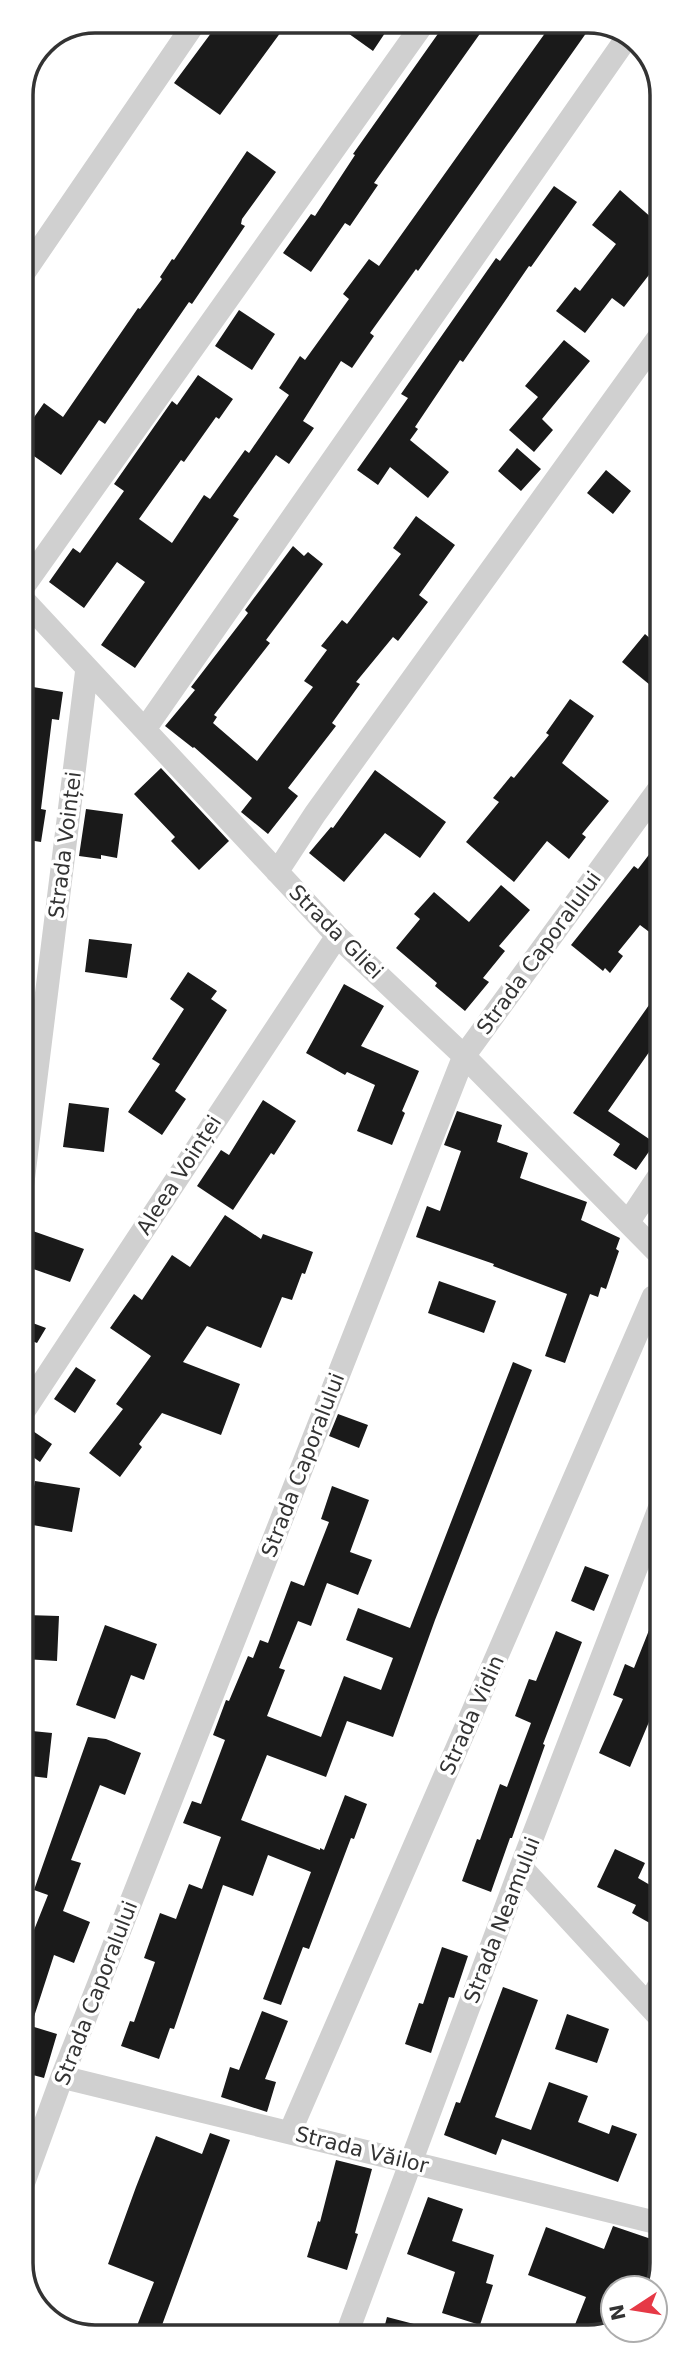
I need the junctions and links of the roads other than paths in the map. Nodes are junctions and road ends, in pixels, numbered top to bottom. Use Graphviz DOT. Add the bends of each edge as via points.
graph roads {
  1 [pos="188,33"];
  2 [pos="416,33"];
  3 [pos="622,44"];
  4 [pos="33,259"];
  5 [pos="650,349"];
  6 [pos="33,573"];
  7 [pos="33,610"];
  8 [pos="87,668"];
  9 [pos="145,729"];
  10 [pos="650,801"];
  11 [pos="277,872"];
  12 [pos="337,936"];
  13 [pos="464,1056"];
  14 [pos="33,1102"];
  15 [pos="650,1190"];
  16 [pos="629,1221"];
  17 [pos="650,1244"];
  18 [pos="650,1304"];
  19 [pos="33,1396"];
  20 [pos="650,1535"];
  21 [pos="521,1867"];
  22 [pos="650,2008"];
  23 [pos="62,2077"];
  24 [pos="290,2132"];
  25 [pos="33,2157"];
  26 [pos="412,2162"];
  27 [pos="650,2221"];
  28 [pos="350,2325"];
  1 -- 4 [label="street"];
  2 -- 6 [label="street"];
  3 -- 9 [label="street"];
  5 -- 11 [label="street"];
  7 -- 8 [label="street, Strada Gliei"];
  8 -- 9 [label="street, Strada Gliei"];
  8 -- 14 [label="street, Strada Voinței"];
  9 -- 11 [label="street, Strada Gliei"];
  10 -- 13 [label="street, Strada Caporalului"];
  11 -- 12 [label="street, Strada Gliei"];
  12 -- 13 [label="street, Strada Gliei"];
  12 -- 19 [label="street, Aleea Voinței"];
  13 -- 16 [label="street, Strada Gliei"];
  13 -- 23 [label="street, Strada Caporalului"];
  15 -- 16 [label="street"];
  16 -- 17 [label="street, Strada Gliei"];
  18 -- 24 [label="street, Strada Vidin"];
  20 -- 21 [label="street, Strada Neamului"];
  21 -- 22 [label="street"];
  21 -- 26 [label="street, Strada Neamului"];
  23 -- 24 [label="street, Strada Văilor"];
  23 -- 25 [label="street, Strada Caporalului"];
  24 -- 26 [label="street, Strada Văilor"];
  26 -- 27 [label="street, Strada Văilor"];
  26 -- 28 [label="street, Strada Neamului"];
}
